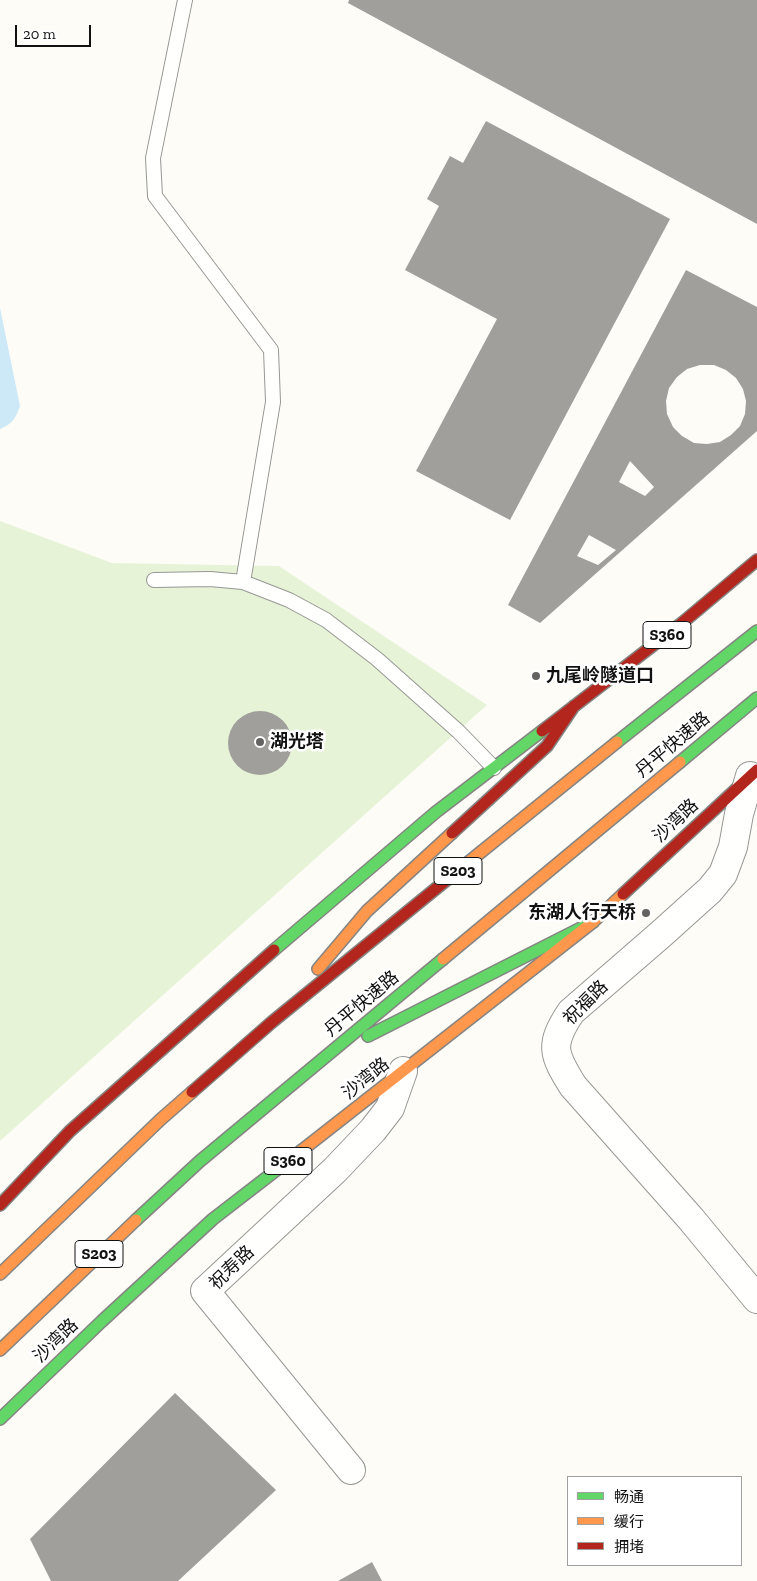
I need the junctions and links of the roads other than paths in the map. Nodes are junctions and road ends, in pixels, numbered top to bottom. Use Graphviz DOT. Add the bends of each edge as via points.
graph roads {
  1 [pos="185,0"];
  2 [pos="757,560"];
  3 [pos="154,580"];
  4 [pos="243,582"];
  5 [pos="757,630"];
  6 [pos="757,698"];
  7 [pos="574,706"];
  8 [pos="494,768"];
  9 [pos="754,773"];
  10 [pos="593,922"];
  11 [pos="272,1022"];
  12 [pos="324,1058"];
  13 [pos="403,1071"];
  14 [pos="0,1205"];
  15 [pos="0,1274"];
  16 [pos="757,1299"];
  17 [pos="0,1350"];
  18 [pos="0,1419"];
  19 [pos="351,1470"];
  1 -- 4 [label="lane" via="153,158 155,196 271,350 273,402"];
  2 -- 7 [label="main road, S360" via="682,624"];
  3 -- 4 [label="lane"];
  4 -- 8 [label="lane" via="289,600 326,620 377,659 460,732"];
  5 -- 11 [label="main road, 丹平快速路 / S203"];
  6 -- 12 [label="main road, 丹平快速路 / S203"];
  7 -- 8 [label="main road, S360"];
  7 -- 11 [label="main road" via="547,746 367,911"];
  8 -- 14 [label="main road, S360" via="436,812 288,938 70,1131"];
  9 -- 10 [label="main road, 沙湾路 / S360"];
  9 -- 16 [label="street, 祝福路" via="723,874 696,903 571,1012 555,1045 558,1063 573,1086"];
  10 -- 12 [label="main road"];
  10 -- 13 [label="main road, 沙湾路 / S360"];
  11 -- 15 [label="main road, 丹平快速路 / S203" via="160,1120"];
  12 -- 17 [label="main road, 丹平快速路 / S203" via="193,1168"];
  13 -- 18 [label="main road, 沙湾路 / S360" via="213,1219"];
  13 -- 19 [label="street, 祝寿路" via="390,1108 373,1130 335,1170 205,1291"];
}
